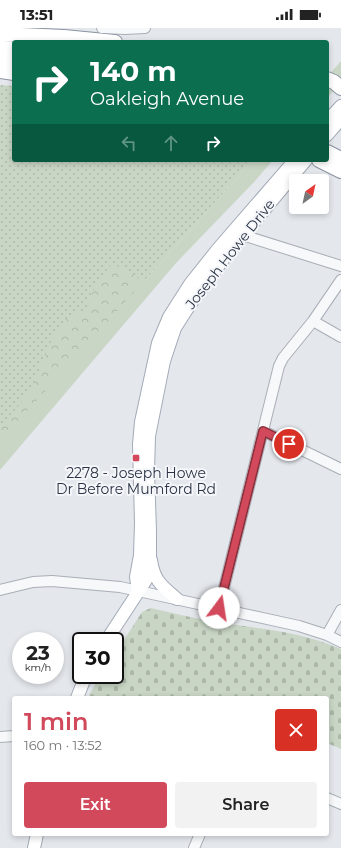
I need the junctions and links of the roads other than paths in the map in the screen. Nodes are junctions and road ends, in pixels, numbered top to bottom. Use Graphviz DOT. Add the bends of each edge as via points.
graph roads {
  1 [pos="102,28"];
  2 [pos="144,28"];
  3 [pos="0,34"];
  4 [pos="95,40"];
  5 [pos="0,48"];
  6 [pos="12,49"];
  7 [pos="0,59"];
  8 [pos="12,60"];
  9 [pos="0,72"];
  10 [pos="12,73"];
  11 [pos="329,80"];
  12 [pos="341,88"];
  13 [pos="329,92"];
  14 [pos="341,95"];
  15 [pos="341,106"];
  16 [pos="329,119"];
  17 [pos="341,119"];
  18 [pos="329,134"];
  19 [pos="329,153"];
  20 [pos="341,159"];
  21 [pos="293,162"];
  22 [pos="304,162"];
  23 [pos="323,162"];
  24 [pos="341,171"];
  25 [pos="237,234"];
  26 [pos="341,266"];
  27 [pos="341,280"];
  28 [pos="312,321"];
  29 [pos="341,337"];
  30 [pos="263,431"];
  31 [pos="341,469"];
  32 [pos="150,557"];
  33 [pos="0,590"];
  34 [pos="138,591"];
  35 [pos="177,599"];
  36 [pos="219,608"];
  37 [pos="341,610"];
  38 [pos="112,632"];
  39 [pos="327,635"];
  40 [pos="341,642"];
  41 [pos="82,684"];
  42 [pos="78,696"];
  43 [pos="12,736"];
  44 [pos="0,737"];
  45 [pos="329,799"];
  46 [pos="341,804"];
  47 [pos="37,836"];
  48 [pos="199,836"];
  49 [pos="34,848"];
  50 [pos="194,848"];
  1 -- 2 [label="street"];
  3 -- 4 [label="highway"];
  5 -- 6 [label="highway"];
  7 -- 8 [label="highway"];
  9 -- 10 [label="highway"];
  11 -- 12 [label="highway"];
  13 -- 14 [label="highway"];
  15 -- 16 [label="main road"];
  17 -- 18 [label="main road"];
  19 -- 20 [label="highway"];
  21 -- 25 [label="main road, Joseph Howe Drive"];
  22 -- 25 [label="main road, Joseph Howe Drive"];
  23 -- 24 [label="highway"];
  25 -- 26 [label="street"];
  25 -- 32 [label="main road, Joseph Howe Drive" via="228,252 175,328 164,361 149,436"];
  25 -- 34 [label="main road, Joseph Howe Drive" via="181,296 158,343 139,444 141,523 136,577"];
  27 -- 28 [label="street"];
  28 -- 29 [label="street"];
  28 -- 30 [label="street" via="279,366"];
  30 -- 31 [label="street"];
  30 -- 36 [label="street"];
  32 -- 34 [label="main road, Joseph Howe Drive" via="146,580"];
  32 -- 35 [label="main road" via="153,573 159,584"];
  33 -- 34 [label="street" via="33,582 52,581"];
  34 -- 35 [label="street"];
  34 -- 38 [label="main road, Joseph Howe Drive"];
  35 -- 36 [label="street"];
  36 -- 39 [label="street"];
  37 -- 39 [label="street"];
  39 -- 40 [label="street"];
  41 -- 42 [label="main road"];
  43 -- 44 [label="street"];
  45 -- 46 [label="street"];
  47 -- 49 [label="main road"];
  48 -- 50 [label="street"];
}
